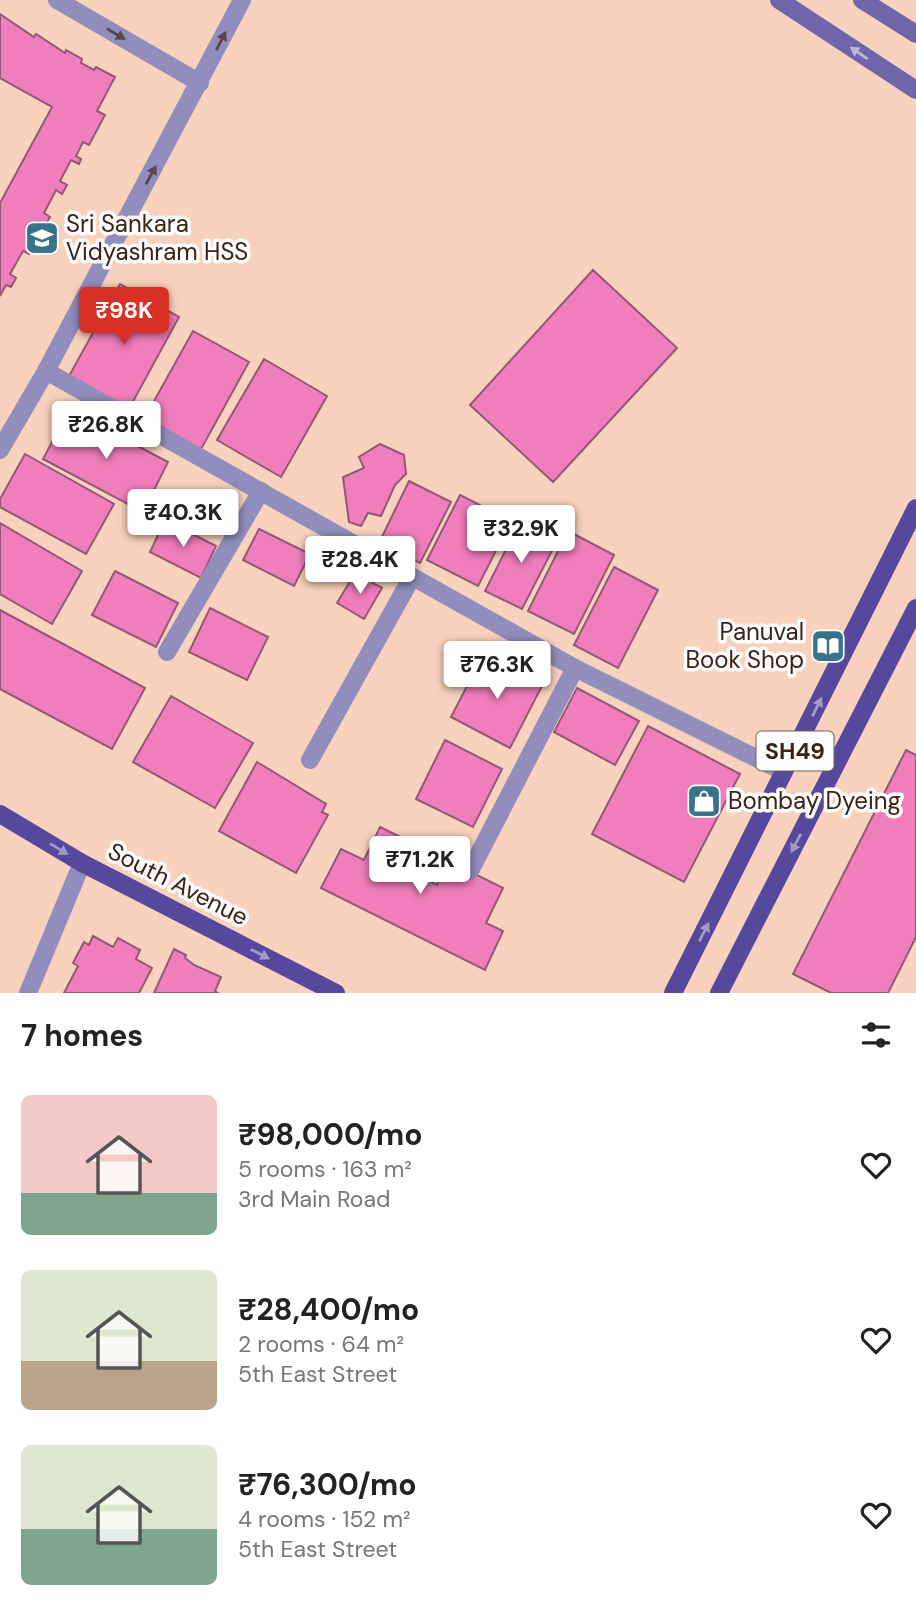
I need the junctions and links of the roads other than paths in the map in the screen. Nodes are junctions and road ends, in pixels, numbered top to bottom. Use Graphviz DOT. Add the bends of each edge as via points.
graph roads {
  1 [pos="57,0"];
  2 [pos="242,0"];
  3 [pos="779,0"];
  4 [pos="862,0"];
  5 [pos="916,34"];
  6 [pos="200,83"];
  7 [pos="916,90"];
  8 [pos="46,371"];
  9 [pos="0,450"];
  10 [pos="261,491"];
  11 [pos="916,508"];
  12 [pos="412,577"];
  13 [pos="916,608"];
  14 [pos="167,652"];
  15 [pos="575,668"];
  16 [pos="310,761"];
  17 [pos="784,772"];
  18 [pos="0,814"];
  19 [pos="82,863"];
  20 [pos="470,871"];
  21 [pos="28,993"];
  22 [pos="336,993"];
  23 [pos="673,993"];
  24 [pos="719,993"];
  1 -- 6 [label="street, one-way"];
  6 -- 2 [label="street, one-way"];
  7 -- 3 [label="main road, one-way"];
  4 -- 5 [label="main road"];
  8 -- 6 [label="street, one-way"];
  8 -- 9 [label="street"];
  8 -- 10 [label="street"];
  10 -- 12 [label="street"];
  10 -- 14 [label="street"];
  17 -- 11 [label="main road, SH49, one-way"];
  12 -- 15 [label="street"];
  12 -- 16 [label="street"];
  13 -- 24 [label="main road, SH49, one-way"];
  15 -- 17 [label="street"];
  15 -- 20 [label="street"];
  23 -- 17 [label="main road, SH49, one-way"];
  18 -- 19 [label="main road, South Avenue, one-way"];
  19 -- 21 [label="street"];
  19 -- 22 [label="main road, South Avenue, one-way"];
}
